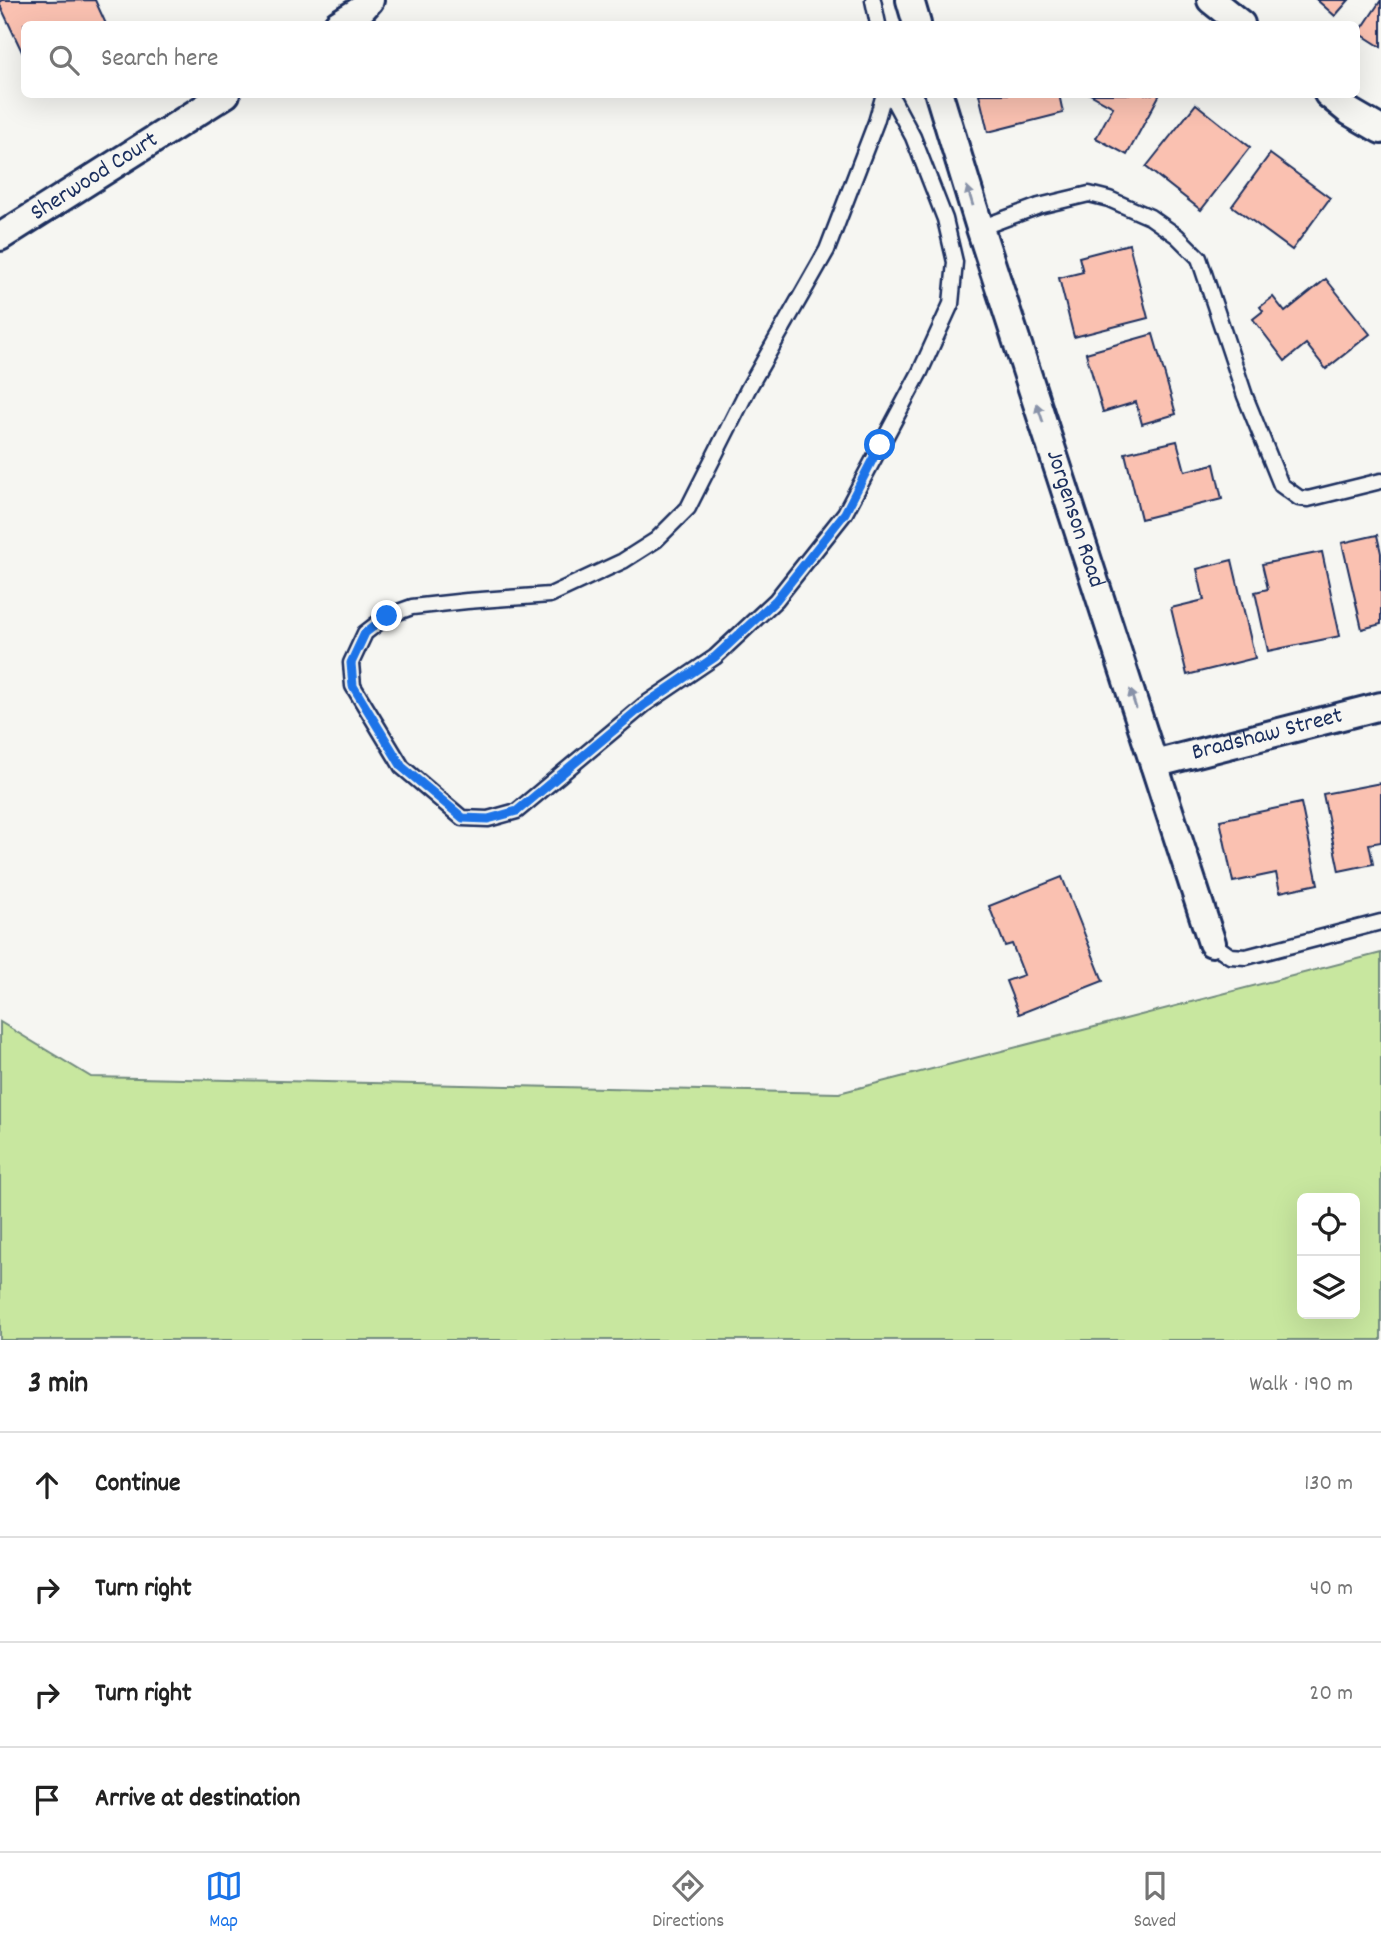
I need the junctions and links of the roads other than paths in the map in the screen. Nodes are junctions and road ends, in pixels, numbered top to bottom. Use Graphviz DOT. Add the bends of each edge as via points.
graph roads {
  1 [pos="370,0"];
  2 [pos="873,0"];
  3 [pos="909,0"];
  4 [pos="1210,0"];
  5 [pos="343,21"];
  6 [pos="877,21"];
  7 [pos="916,21"];
  8 [pos="1237,21"];
  9 [pos="220,98"];
  10 [pos="883,98"];
  11 [pos="892,98"];
  12 [pos="940,98"];
  13 [pos="1333,98"];
  14 [pos="1381,130"];
  15 [pos="979,228"];
  16 [pos="0,237"];
  17 [pos="1381,481"];
  18 [pos="1381,706"];
  19 [pos="1154,764"];
  20 [pos="1381,922"];
  21 [pos="1212,943"];
  1 -- 5 [label="street"];
  2 -- 6 [label="lane"];
  3 -- 7 [label="street"];
  4 -- 8 [label="street"];
  9 -- 16 [label="street, Sherwood Court"];
  10 -- 11 [label="lane" via="827,250 748,389 688,508 656,540 623,561 550,595 412,607 387,616 365,633 351,663 353,686 402,767 463,818 488,819 517,811 644,705 715,657 776,600 845,513 951,304 955,262 945,219 913,137"];
  15 -- 12 [label="street, Jorgenson Road, one-way"];
  13 -- 14 [label="street"];
  15 -- 17 [label="lane" via="1089,194 1150,217 1199,258 1245,396 1281,485 1308,499"];
  19 -- 15 [label="street, Jorgenson Road, one-way"];
  18 -- 19 [label="street, Bradshaw Street"];
  19 -- 21 [label="street, Jorgenson Road"];
  20 -- 21 [label="lane" via="1246,957 1230,956"];
}
